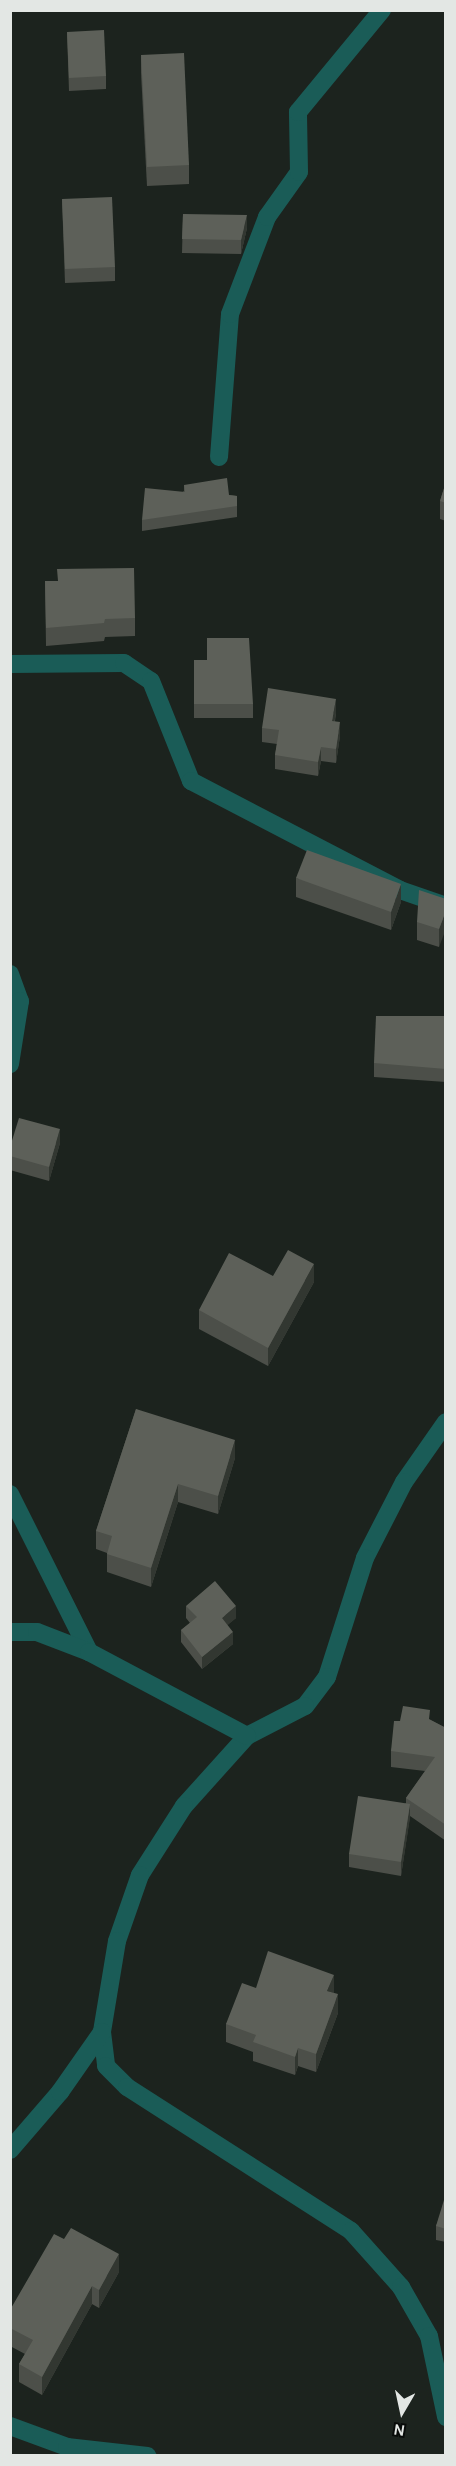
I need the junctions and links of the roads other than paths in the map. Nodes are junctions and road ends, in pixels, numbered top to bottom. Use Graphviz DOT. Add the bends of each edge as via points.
graph roads {
  1 [pos="382,10"];
  2 [pos="219,457"];
  3 [pos="10,663"];
  4 [pos="446,906"];
  5 [pos="10,974"];
  6 [pos="10,1064"];
  7 [pos="446,1422"];
  8 [pos="10,1494"];
  9 [pos="10,1632"];
  10 [pos="89,1653"];
  11 [pos="247,1736"];
  12 [pos="102,2032"];
  13 [pos="10,2150"];
  14 [pos="446,2417"];
  15 [pos="10,2426"];
  16 [pos="147,2456"];
  1 -- 2 [label="street" via="298,112 299,172 267,216 230,314"];
  3 -- 4 [label="street" via="124,663 151,681 191,781 400,890"];
  5 -- 6 [label="street" via="20,1001"];
  7 -- 11 [label="street" via="404,1482 365,1558 327,1677 305,1706"];
  8 -- 10 [label="street"];
  9 -- 10 [label="street" via="37,1632"];
  10 -- 11 [label="street"];
  11 -- 12 [label="street" via="184,1806 140,1875 117,1941"];
  12 -- 13 [label="street" via="60,2092"];
  12 -- 14 [label="street" via="106,2066 127,2086 351,2231 400,2287 429,2337"];
  15 -- 16 [label="street" via="67,2447"];
}
